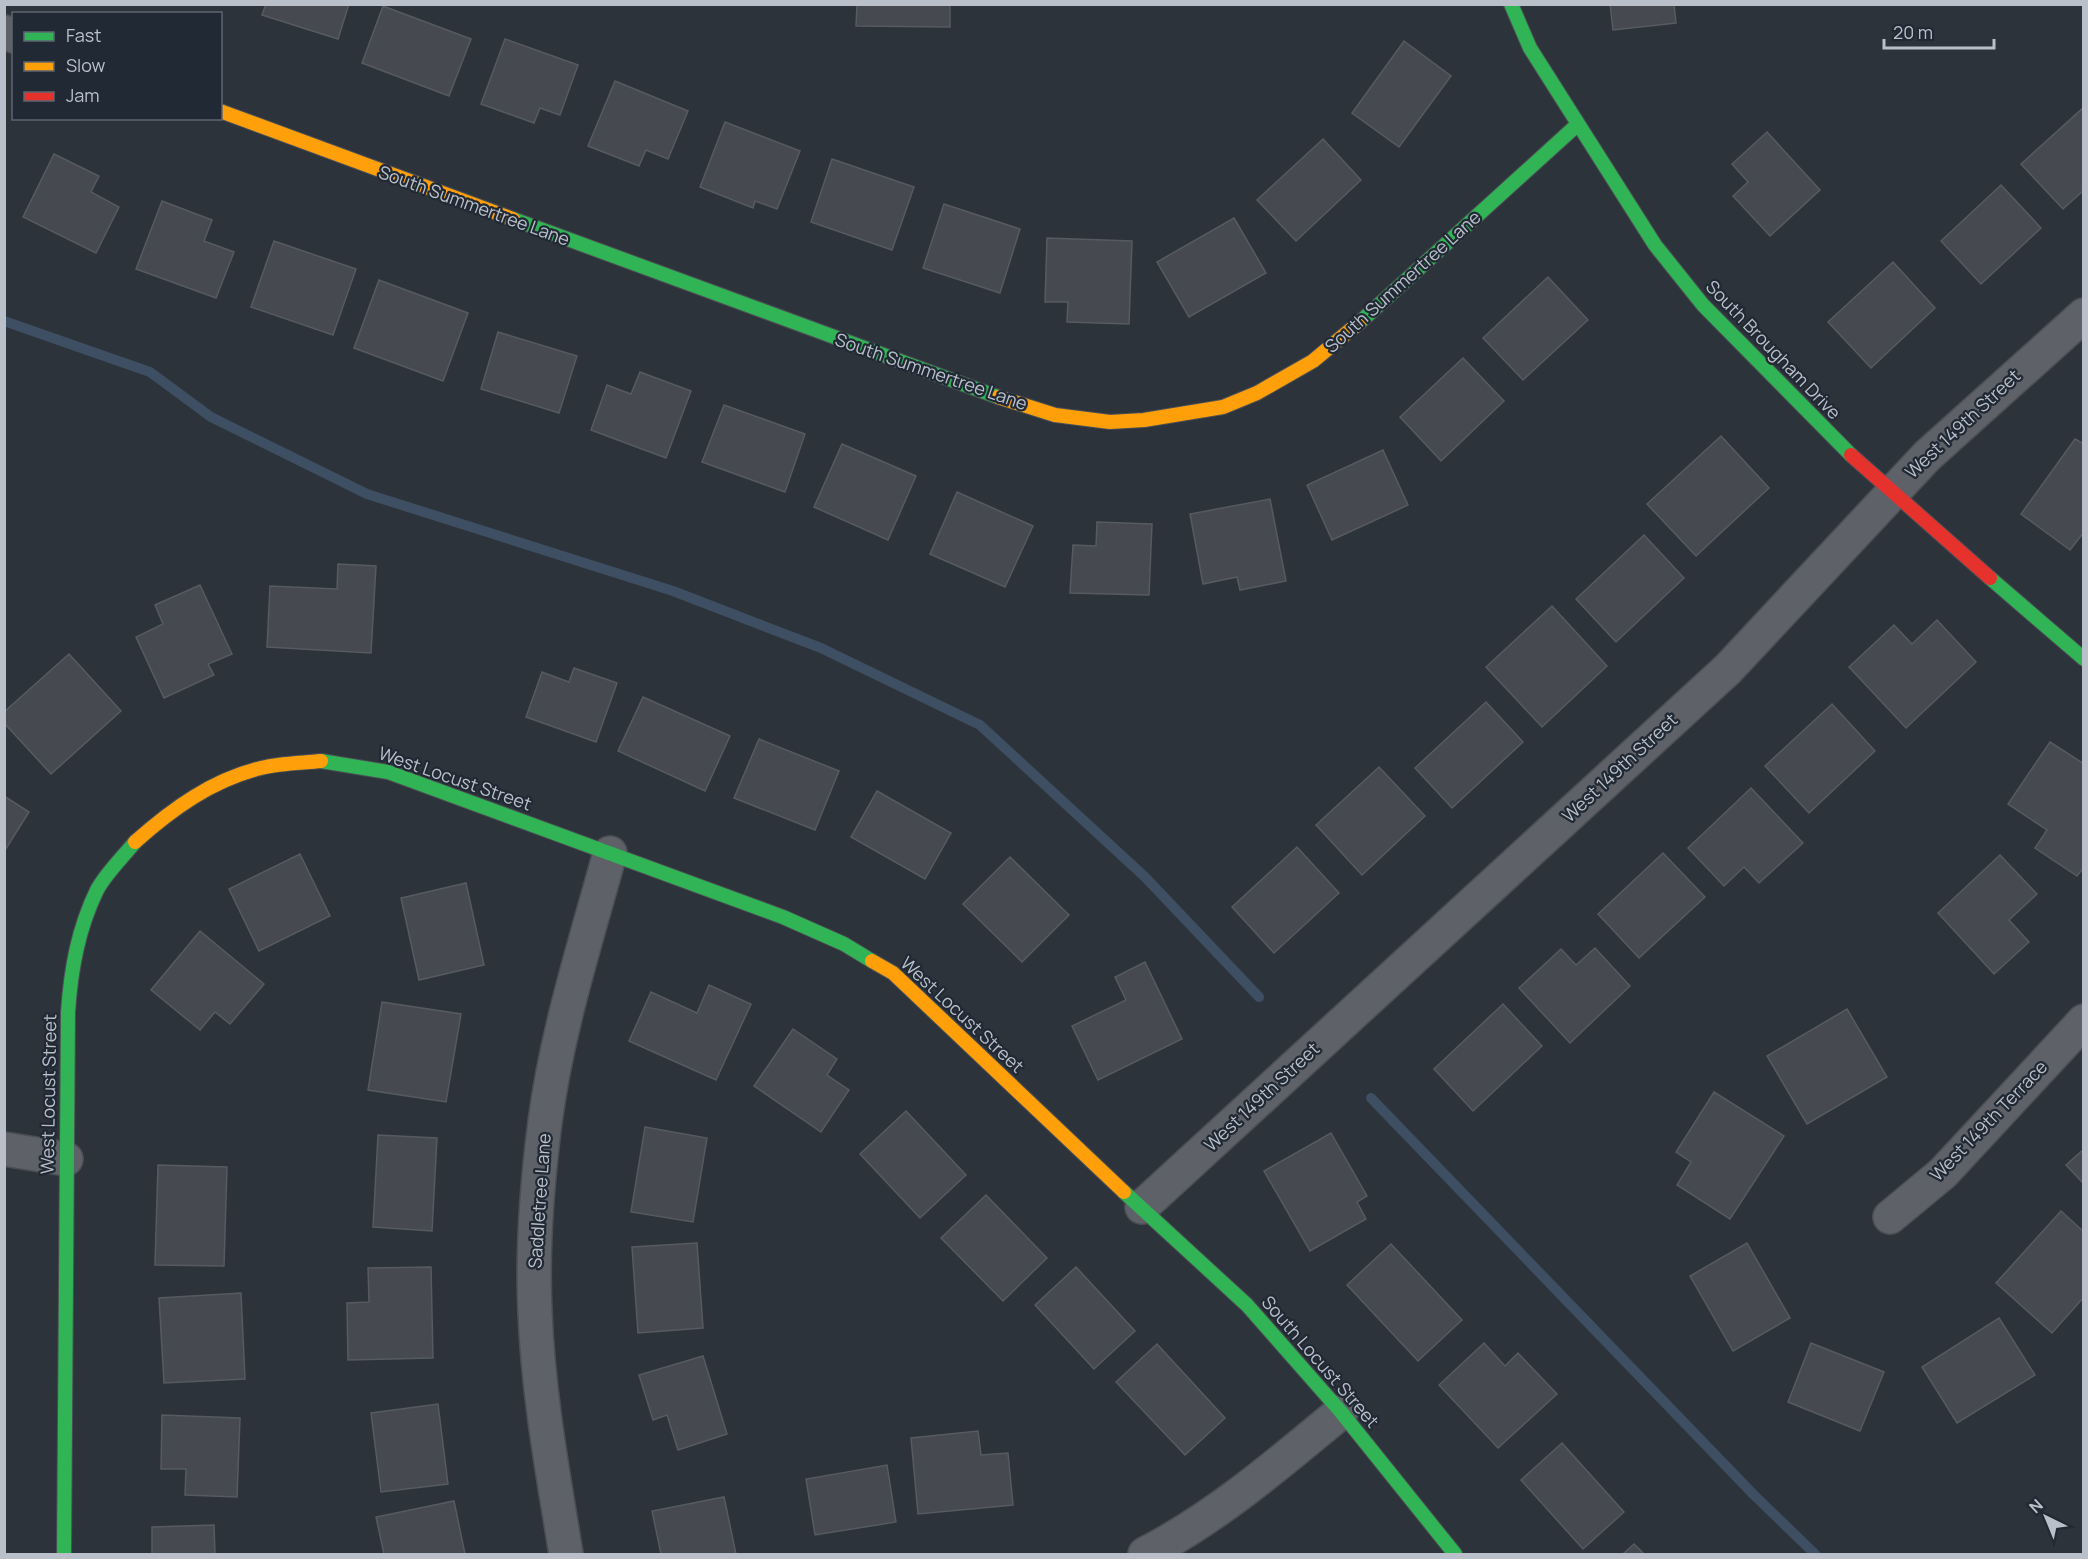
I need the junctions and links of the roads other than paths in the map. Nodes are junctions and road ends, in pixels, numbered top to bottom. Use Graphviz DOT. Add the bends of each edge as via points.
graph roads {
  1 [pos="1511,4"];
  2 [pos="222,112"];
  3 [pos="1577,125"];
  4 [pos="2084,315"];
  5 [pos="1891,493"];
  6 [pos="2084,658"];
  7 [pos="610,853"];
  8 [pos="2084,1021"];
  9 [pos="4,1149"];
  10 [pos="66,1159"];
  11 [pos="1142,1207"];
  12 [pos="1890,1217"];
  13 [pos="1341,1412"];
  14 [pos="64,1554"];
  15 [pos="566,1554"];
  16 [pos="1144,1554"];
  17 [pos="1455,1554"];
  1 -- 3 [label="street, South Brougham Drive" via="1530,48"];
  2 -- 3 [label="street, South Summertree Lane" via="983,392 1055,415 1110,422 1223,407 1257,393 1313,361"];
  3 -- 5 [label="street, South Brougham Drive" via="1654,245 1702,304"];
  4 -- 5 [label="street, West 149th Street"];
  5 -- 6 [label="street, South Brougham Drive"];
  5 -- 11 [label="street, West 149th Street" via="1728,669"];
  7 -- 10 [label="street, West Locust Street" via="388,772 322,761 263,767 229,778 182,802 135,841 99,888 80,935 71,969 68,1012"];
  7 -- 11 [label="street, West Locust Street" via="783,917 844,944 893,973"];
  7 -- 15 [label="street, Saddletree Lane" via="564,1020 545,1120 537,1213 535,1311 544,1413"];
  8 -- 12 [label="street, West 149th Terrace" via="1943,1173"];
  9 -- 10 [label="street"];
  10 -- 14 [label="street, West Locust Street"];
  11 -- 13 [label="street, South Locust Street" via="1247,1305"];
  13 -- 16 [label="street" via="1246,1491 1177,1538"];
  13 -- 17 [label="street, South Locust Street"];
}
